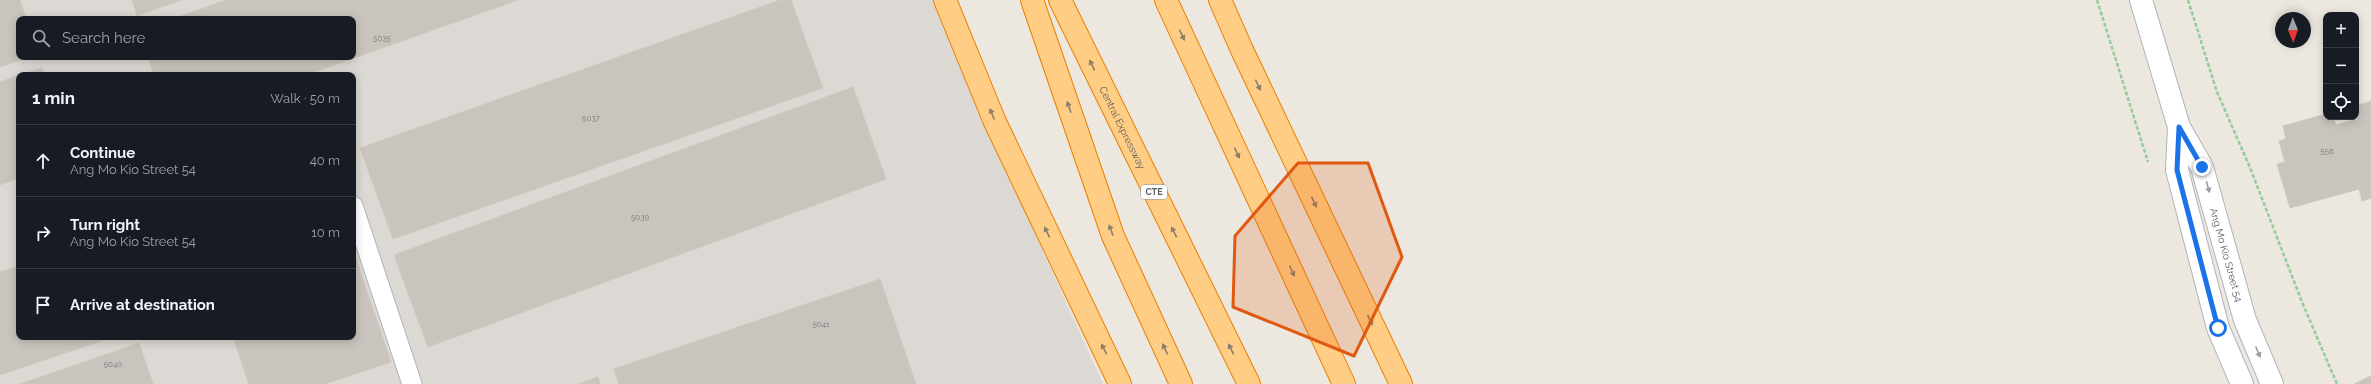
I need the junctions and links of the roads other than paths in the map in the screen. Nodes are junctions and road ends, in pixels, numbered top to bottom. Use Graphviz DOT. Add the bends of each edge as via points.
graph roads {
  1 [pos="946,0"];
  2 [pos="1032,0"];
  3 [pos="1060,0"];
  4 [pos="1166,0"];
  5 [pos="1220,0"];
  6 [pos="1229,0"];
  7 [pos="2141,0"];
  8 [pos="1242,50"];
  9 [pos="2179,127"];
  10 [pos="356,215"];
  11 [pos="412,384"];
  12 [pos="1120,384"];
  13 [pos="1182,384"];
  14 [pos="1248,384"];
  15 [pos="1344,384"];
  16 [pos="1401,384"];
  17 [pos="2242,384"];
  18 [pos="2272,384"];
  12 -- 1 [label="highway, one-way" via="995,122"];
  13 -- 2 [label="highway, one-way" via="1113,236"];
  14 -- 3 [label="highway, Central Expressway / CTE, one-way"];
  4 -- 15 [label="highway, one-way"];
  5 -- 8 [label="highway"];
  6 -- 8 [label="highway"];
  7 -- 9 [label="street, Ang Mo Kio Street 54"];
  8 -- 16 [label="highway, one-way"];
  9 -- 17 [label="street, Ang Mo Kio Street 54" via="2177,170 2218,328"];
  9 -- 18 [label="street, Ang Mo Kio Street 54, one-way" via="2202,167 2245,320"];
  10 -- 11 [label="lane"];
}
